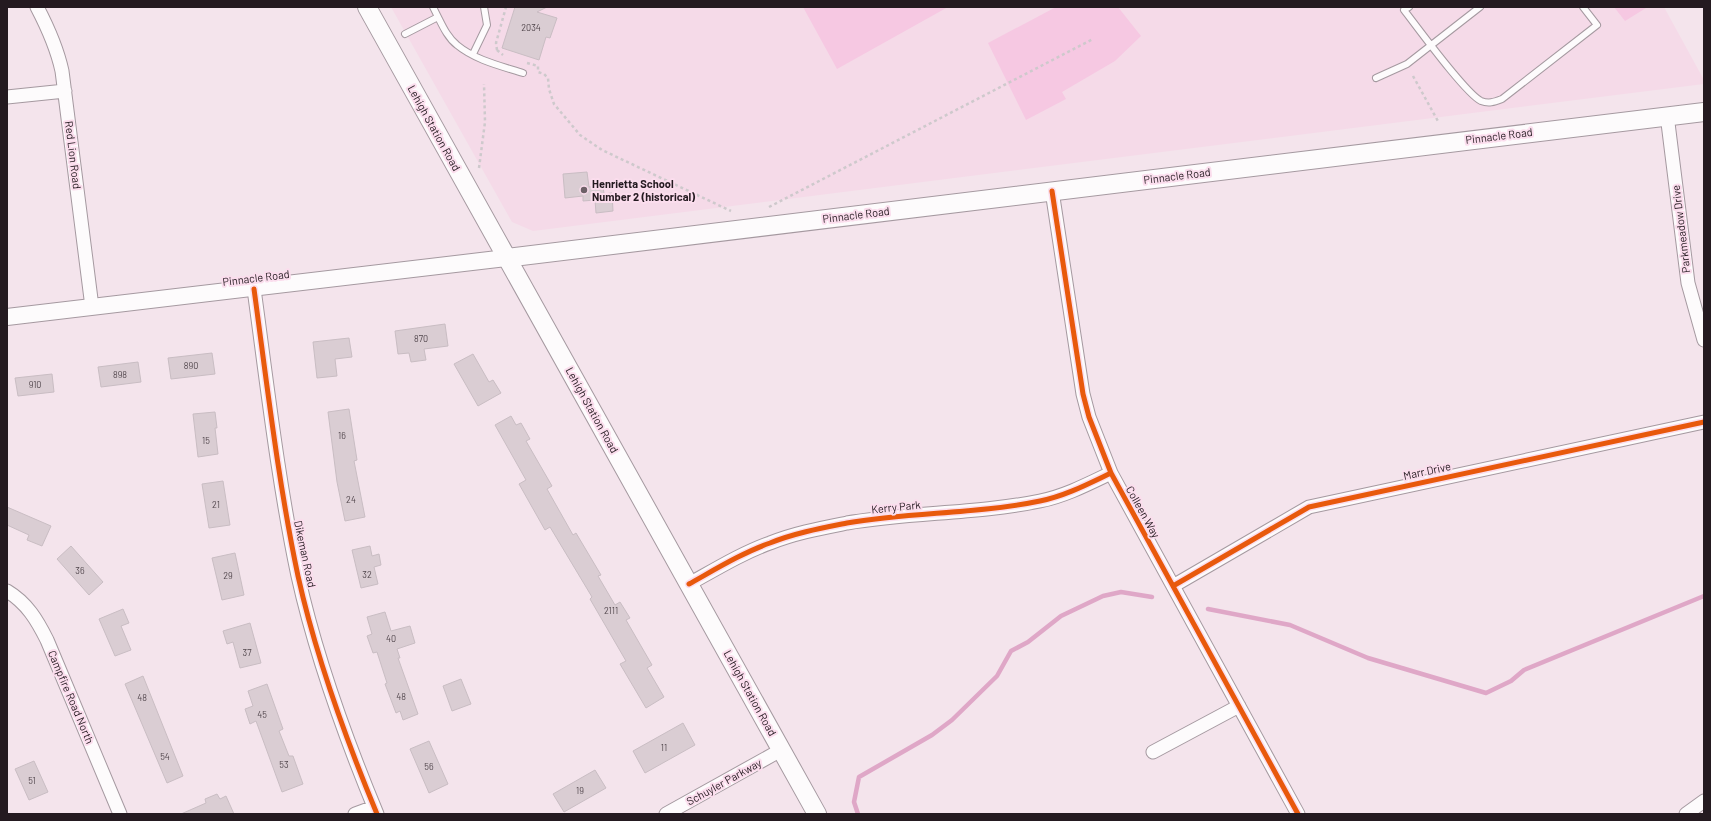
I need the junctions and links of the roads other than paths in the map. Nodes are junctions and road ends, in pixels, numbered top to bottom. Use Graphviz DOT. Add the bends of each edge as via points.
graph roads {
  1 [pos="37,7"];
  2 [pos="367,7"];
  3 [pos="433,7"];
  4 [pos="484,7"];
  5 [pos="1409,7"];
  6 [pos="1480,7"];
  7 [pos="1583,7"];
  8 [pos="438,17"];
  9 [pos="405,34"];
  10 [pos="1432,45"];
  11 [pos="473,54"];
  12 [pos="523,73"];
  13 [pos="1376,78"];
  14 [pos="65,91"];
  15 [pos="7,97"];
  16 [pos="1704,112"];
  17 [pos="1667,115"];
  18 [pos="1052,191"];
  19 [pos="506,258"];
  20 [pos="254,289"];
  21 [pos="92,307"];
  22 [pos="7,318"];
  23 [pos="1704,340"];
  24 [pos="1704,422"];
  25 [pos="1111,473"];
  26 [pos="689,584"];
  27 [pos="1173,586"];
  28 [pos="7,591"];
  29 [pos="1239,706"];
  30 [pos="781,750"];
  31 [pos="1153,752"];
  32 [pos="1704,801"];
  33 [pos="375,810"];
  34 [pos="120,814"];
  35 [pos="355,814"];
  36 [pos="666,814"];
  37 [pos="817,814"];
  38 [pos="1298,814"];
  39 [pos="1686,814"];
  1 -- 14 [label="street, Red Lion Road" via="58,52"];
  2 -- 19 [label="main road, Lehigh Station Road"];
  3 -- 8 [label="lane"];
  4 -- 11 [label="lane" via="487,25"];
  5 -- 10 [label="lane" via="1404,10"];
  6 -- 10 [label="lane"];
  7 -- 10 [label="lane" via="1597,25 1502,99 1494,102 1488,103 1474,96"];
  8 -- 9 [label="lane"];
  8 -- 11 [label="lane" via="447,34 457,45"];
  10 -- 13 [label="lane" via="1407,64"];
  11 -- 12 [label="lane"];
  14 -- 15 [label="street"];
  14 -- 21 [label="street, Red Lion Road"];
  16 -- 17 [label="main road, Pinnacle Road"];
  17 -- 18 [label="main road, Pinnacle Road"];
  17 -- 23 [label="street, Parkmeadow Drive" via="1688,283"];
  18 -- 19 [label="main road, Pinnacle Road"];
  18 -- 25 [label="street, Colleen Way" via="1083,394 1089,417"];
  19 -- 20 [label="street, Pinnacle Road"];
  19 -- 26 [label="main road, Lehigh Station Road"];
  20 -- 21 [label="street, Pinnacle Road"];
  20 -- 33 [label="street, Dikeman Road" via="278,461 299,577 332,696"];
  21 -- 22 [label="street, Pinnacle Road"];
  24 -- 27 [label="street, Marr Drive" via="1309,507"];
  25 -- 26 [label="street, Kerry Park" via="1074,490 1006,507 878,519 807,532 771,542 734,558"];
  25 -- 27 [label="street, Colleen Way"];
  26 -- 30 [label="main road, Lehigh Station Road"];
  27 -- 29 [label="street, Colleen Way"];
  28 -- 34 [label="street, Campfire Road North" via="18,598 34,615 47,640"];
  29 -- 31 [label="street"];
  29 -- 38 [label="street, Colleen Way"];
  30 -- 36 [label="street, Schuyler Parkway"];
  30 -- 37 [label="main road, Lehigh Station Road"];
  32 -- 39 [label="street"];
  33 -- 35 [label="street"];
}
